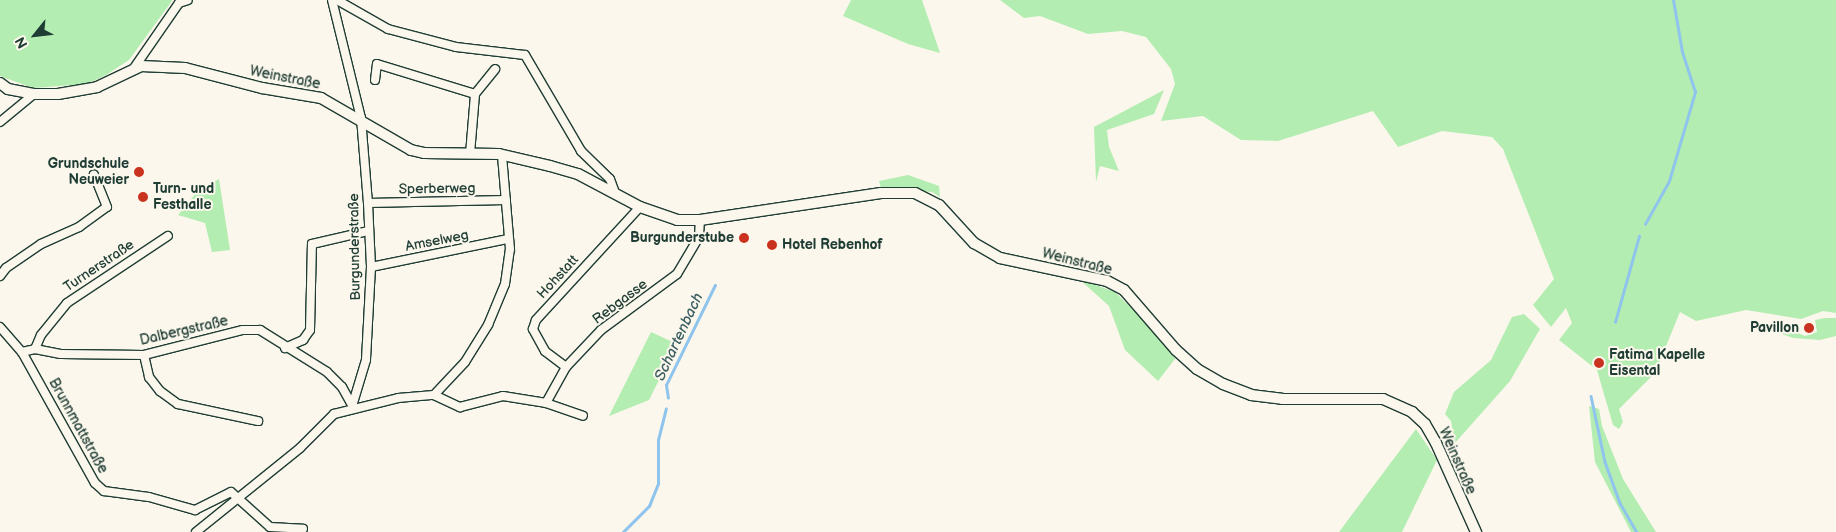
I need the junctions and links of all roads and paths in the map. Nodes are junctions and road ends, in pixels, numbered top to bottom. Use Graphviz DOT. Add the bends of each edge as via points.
graph roads {
  1 [pos="188,0"];
  2 [pos="332,0"];
  3 [pos="337,0"];
  4 [pos="179,2"];
  5 [pos="134,68"];
  6 [pos="495,69"];
  7 [pos="375,80"];
  8 [pos="0,83"];
  9 [pos="34,94"];
  10 [pos="475,94"];
  11 [pos="361,118"];
  12 [pos="0,122"];
  13 [pos="470,154"];
  14 [pos="502,155"];
  15 [pos="94,174"];
  16 [pos="615,193"];
  17 [pos="506,200"];
  18 [pos="368,203"];
  19 [pos="640,207"];
  20 [pos="700,220"];
  21 [pos="368,231"];
  22 [pos="168,236"];
  23 [pos="508,239"];
  24 [pos="371,267"];
  25 [pos="0,276"];
  26 [pos="0,327"];
  27 [pos="285,348"];
  28 [pos="35,349"];
  29 [pos="22,352"];
  30 [pos="144,355"];
  31 [pos="566,367"];
  32 [pos="434,395"];
  33 [pos="546,403"];
  34 [pos="353,406"];
  35 [pos="583,416"];
  36 [pos="258,420"];
  37 [pos="240,497"];
  38 [pos="303,529"];
  39 [pos="196,532"];
  40 [pos="1476,532"];
  1 -- 4 [label="street"];
  2 -- 11 [label="street, Burgunderstraße"];
  3 -- 16 [label="street" via="388,29 456,47 525,55 581,151 610,179"];
  4 -- 5 [label="street"];
  5 -- 9 [label="main road, Weinstraße" via="110,82 81,91"];
  5 -- 11 [label="main road, Weinstraße" via="155,65 185,68 262,88 321,98"];
  6 -- 10 [label="street"];
  7 -- 10 [label="street" via="377,64"];
  8 -- 9 [label="main road, Weinstraße" via="8,89"];
  9 -- 12 [label="street"];
  10 -- 13 [label="street"];
  11 -- 13 [label="main road, Weinstraße" via="418,152"];
  11 -- 18 [label="street, Burgunderstraße"];
  13 -- 14 [label="main road, Weinstraße"];
  14 -- 16 [label="main road, Weinstraße" via="578,174"];
  14 -- 17 [label="street"];
  15 -- 25 [label="street" via="107,207 79,227 41,244 6,268"];
  16 -- 19 [label="main road, Weinstraße"];
  17 -- 18 [label="street, Sperberweg"];
  17 -- 23 [label="street"];
  18 -- 21 [label="street, Burgunderstraße"];
  19 -- 20 [label="main road, Weinstraße" via="677,220"];
  19 -- 31 [label="street, Hohstatt" via="536,320 533,329 545,351"];
  20 -- 31 [label="street, Rebgasse" via="699,237 677,274 601,330"];
  20 -- 40 [label="main road, Weinstraße" via="881,192 929,198 950,215 974,243 1000,258 1107,281 1124,290 1176,350 1197,369 1223,384 1251,395 1282,399 1383,399 1412,412 1425,424 1436,443"];
  21 -- 24 [label="street, Burgunderstraße"];
  21 -- 27 [label="street" via="312,244 310,330 303,340"];
  22 -- 28 [label="street, Turnerstraße" via="67,303 41,335"];
  23 -- 24 [label="street, Amselweg"];
  23 -- 32 [label="street" via="505,284 488,325 465,362"];
  24 -- 34 [label="street, Burgunderstraße" via="366,360"];
  26 -- 29 [label="street, Brunnmattstraße"];
  27 -- 30 [label="street, Dalbergstraße" via="260,330 243,330"];
  27 -- 34 [label="street, Dalbergstraße" via="326,372"];
  28 -- 29 [label="street, Dalbergstraße"];
  28 -- 30 [label="street, Dalbergstraße" via="61,354"];
  29 -- 37 [label="street, Brunnmattstraße" via="95,483 104,491 150,497 194,510 203,508 224,493 231,492"];
  30 -- 36 [label="street" via="149,377 160,392 178,404"];
  31 -- 33 [label="street, Rebgasse"];
  32 -- 33 [label="street" via="460,407 503,396"];
  32 -- 34 [label="street" via="416,394"];
  33 -- 35 [label="street"];
  34 -- 37 [label="street" via="334,414 300,448"];
  37 -- 38 [label="street" via="270,527"];
  37 -- 39 [label="street"];
}
